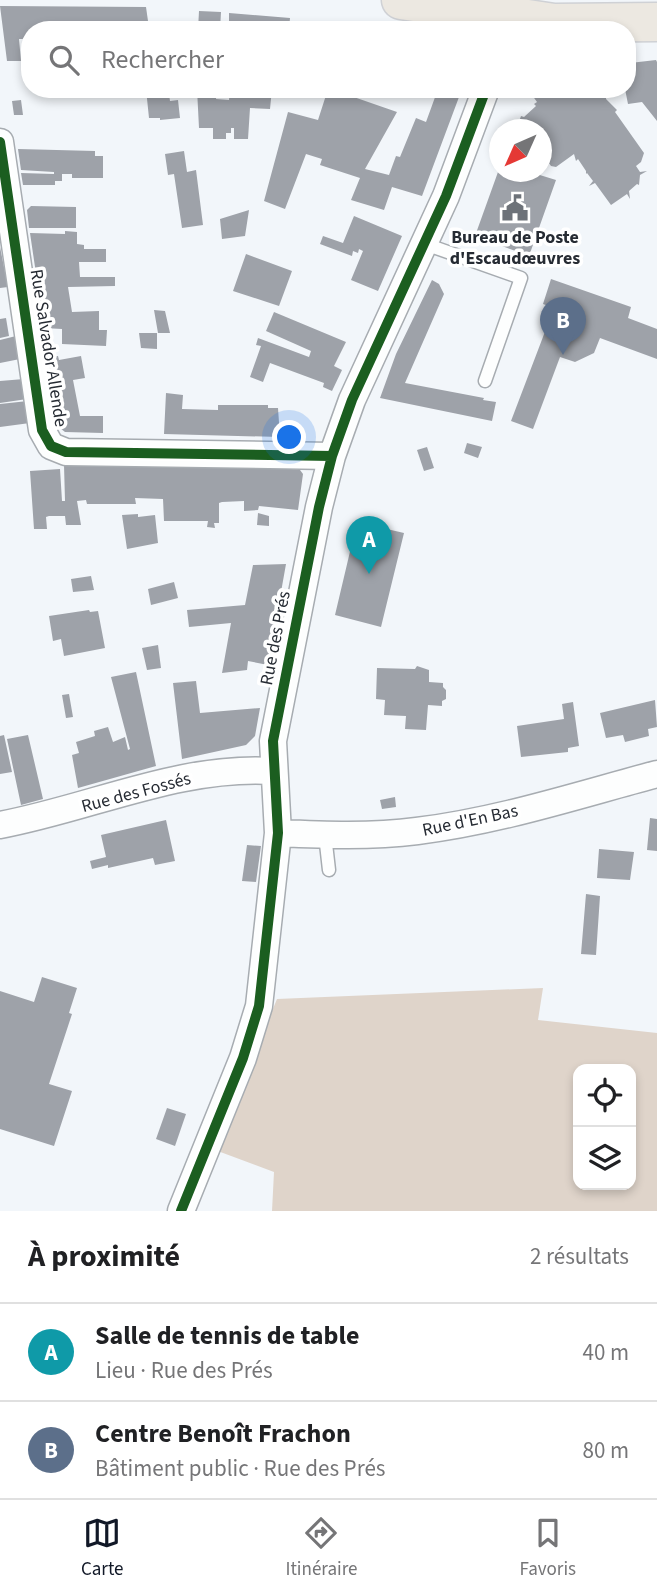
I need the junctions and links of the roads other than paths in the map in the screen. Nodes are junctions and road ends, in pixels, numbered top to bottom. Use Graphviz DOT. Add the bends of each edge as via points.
graph roads {
  1 [pos="401,0"];
  2 [pos="502,15"];
  3 [pos="552,21"];
  4 [pos="657,22"];
  5 [pos="636,23"];
  6 [pos="483,98"];
  7 [pos="0,142"];
  8 [pos="425,244"];
  9 [pos="485,381"];
  10 [pos="332,456"];
  11 [pos="273,771"];
  12 [pos="657,774"];
  13 [pos="0,825"];
  14 [pos="278,833"];
  15 [pos="324,835"];
  16 [pos="329,870"];
  17 [pos="181,1211"];
  1 -- 2 [label="main road"];
  2 -- 3 [label="main road"];
  4 -- 5 [label="main road"];
  6 -- 8 [label="street, Rue des Prés"];
  7 -- 10 [label="street, Rue Salvador Allende" via="42,429 51,446 66,452"];
  8 -- 9 [label="lane" via="521,278"];
  8 -- 10 [label="street, Rue des Prés" via="352,400"];
  10 -- 11 [label="street, Rue des Prés" via="273,741"];
  11 -- 13 [label="street, Rue des Fossés" via="228,770 192,776"];
  11 -- 14 [label="street, Rue des Prés"];
  12 -- 15 [label="street, Rue d'En Bas" via="460,825 395,834"];
  14 -- 15 [label="street, Rue d'En Bas"];
  14 -- 17 [label="street, Rue des Prés" via="255,1025"];
  15 -- 16 [label="lane"];
}
